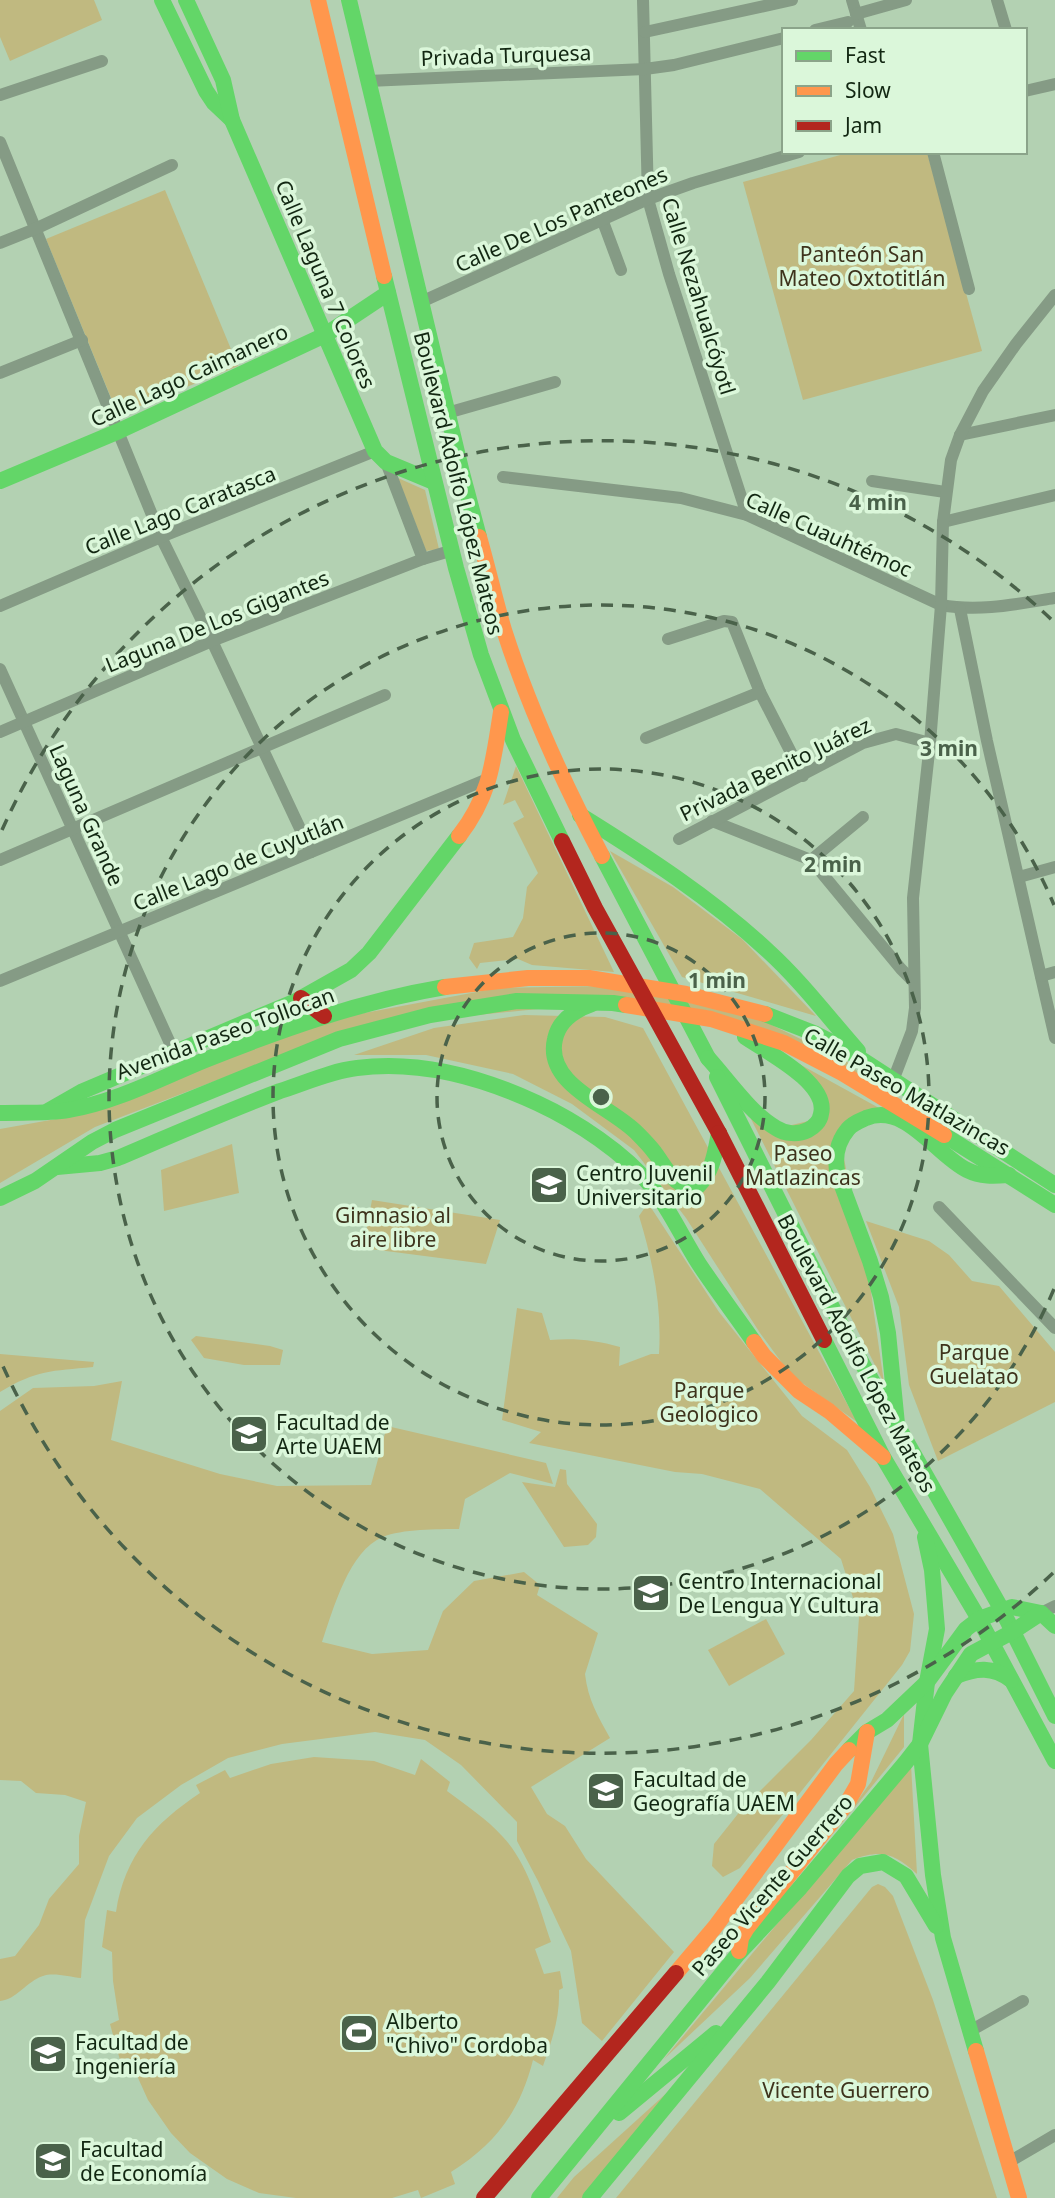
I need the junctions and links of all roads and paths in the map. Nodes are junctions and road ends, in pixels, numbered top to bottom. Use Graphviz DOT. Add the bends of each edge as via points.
graph roads {
  1 [pos="162,0"];
  2 [pos="186,0"];
  3 [pos="318,0"];
  4 [pos="349,0"];
  5 [pos="643,0"];
  6 [pos="792,0"];
  7 [pos="852,0"];
  8 [pos="906,0"];
  9 [pos="997,0"];
  10 [pos="852,18"];
  11 [pos="821,28"];
  12 [pos="860,28"];
  13 [pos="1005,28"];
  14 [pos="645,32"];
  15 [pos="782,38"];
  16 [pos="102,61"];
  17 [pos="645,69"];
  18 [pos="368,81"];
  19 [pos="1055,84"];
  20 [pos="1027,91"];
  21 [pos="0,95"];
  22 [pos="232,120"];
  23 [pos="0,142"];
  24 [pos="792,154"];
  25 [pos="934,154"];
  26 [pos="172,165"];
  27 [pos="648,199"];
  28 [pos="602,219"];
  29 [pos="35,229"];
  30 [pos="0,243"];
  31 [pos="621,270"];
  32 [pos="969,289"];
  33 [pos="388,293"];
  34 [pos="1055,295"];
  35 [pos="421,302"];
  36 [pos="325,335"];
  37 [pos="82,340"];
  38 [pos="0,373"];
  39 [pos="555,383"];
  40 [pos="447,413"];
  41 [pos="1055,415"];
  42 [pos="119,431"];
  43 [pos="960,435"];
  44 [pos="380,457"];
  45 [pos="503,477"];
  46 [pos="0,481"];
  47 [pos="872,481"];
  48 [pos="433,482"];
  49 [pos="945,492"];
  50 [pos="1055,495"];
  51 [pos="747,515"];
  52 [pos="943,522"];
  53 [pos="161,537"];
  54 [pos="450,551"];
  55 [pos="423,559"];
  56 [pos="1055,598"];
  57 [pos="0,606"];
  58 [pos="941,606"];
  59 [pos="960,609"];
  60 [pos="668,639"];
  61 [pos="212,641"];
  62 [pos="0,669"];
  63 [pos="760,692"];
  64 [pos="385,695"];
  65 [pos="501,712"];
  66 [pos="23,722"];
  67 [pos="0,732"];
  68 [pos="646,738"];
  69 [pos="930,743"];
  70 [pos="263,748"];
  71 [pos="803,776"];
  72 [pos="490,778"];
  73 [pos="580,815"];
  74 [pos="863,817"];
  75 [pos="712,821"];
  76 [pos="72,829"];
  77 [pos="679,839"];
  78 [pos="311,852"];
  79 [pos="0,859"];
  80 [pos="811,860"];
  81 [pos="1055,867"];
  82 [pos="1019,877"];
  83 [pos="119,932"];
  84 [pos="1055,972"];
  85 [pos="1041,976"];
  86 [pos="0,981"];
  87 [pos="914,982"];
  88 [pos="301,998"];
  89 [pos="595,1002"];
  90 [pos="324,1016"];
  91 [pos="732,1027"];
  92 [pos="1055,1038"];
  93 [pos="174,1052"];
  94 [pos="708,1058"];
  95 [pos="869,1063"];
  96 [pos="894,1078"];
  97 [pos="46,1112"];
  98 [pos="0,1113"];
  99 [pos="719,1133"];
  100 [pos="941,1133"];
  101 [pos="946,1155"];
  102 [pos="58,1167"];
  103 [pos="1009,1175"];
  104 [pos="1051,1178"];
  105 [pos="0,1198"];
  106 [pos="1055,1205"];
  107 [pos="939,1207"];
  108 [pos="1055,1328"];
  109 [pos="897,1424"];
  110 [pos="883,1457"];
  111 [pos="922,1523"];
  112 [pos="1002,1610"];
  113 [pos="1048,1610"];
  114 [pos="979,1619"];
  115 [pos="1055,1626"];
  116 [pos="1012,1632"];
  117 [pos="991,1642"];
  118 [pos="956,1676"];
  119 [pos="927,1682"];
  120 [pos="1014,1682"];
  121 [pos="1055,1716"];
  122 [pos="867,1732"];
  123 [pos="920,1744"];
  124 [pos="1055,1761"];
  125 [pos="943,1938"];
  126 [pos="738,1954"];
  127 [pos="1023,2001"];
  128 [pos="740,2016"];
  129 [pos="970,2031"];
  130 [pos="1055,2135"];
  131 [pos="587,2140"];
  132 [pos="1009,2162"];
  133 [pos="484,2198"];
  134 [pos="539,2198"];
  135 [pos="590,2198"];
  136 [pos="1019,2198"];
  1 -- 22 [label="main road, Calle Laguna 7 Colores" via="206,91"];
  2 -- 22 [label="main road, Calle Laguna 7 Colores" via="223,80"];
  3 -- 33 [label="main road, Boulevard Adolfo López Mateos"];
  4 -- 18 [label="main road, Boulevard Adolfo López Mateos"];
  5 -- 14 [label="street, Calle Nezahualcóyotl"];
  6 -- 14 [label="street"];
  7 -- 10 [label="street"];
  8 -- 10 [label="street"];
  9 -- 13 [label="street"];
  10 -- 11 [label="street"];
  10 -- 12 [label="street"];
  14 -- 17 [label="street, Calle Nezahualcóyotl"];
  15 -- 17 [label="street, Privada Turquesa"];
  16 -- 21 [label="street"];
  17 -- 18 [label="street, Privada Turquesa"];
  17 -- 27 [label="street, Calle Nezahualcóyotl"];
  18 -- 35 [label="main road, Boulevard Adolfo López Mateos"];
  19 -- 20 [label="street"];
  22 -- 36 [label="main road, Calle Laguna 7 Colores"];
  23 -- 29 [label="street"];
  24 -- 27 [label="street, Calle De Los Panteones"];
  25 -- 32 [label="street"];
  26 -- 29 [label="street"];
  27 -- 28 [label="street, Calle De Los Panteones"];
  27 -- 51 [label="street, Calle Nezahualcóyotl"];
  28 -- 31 [label="street"];
  28 -- 35 [label="street, Calle De Los Panteones"];
  29 -- 30 [label="street"];
  29 -- 37 [label="street"];
  33 -- 36 [label="main road, Calle Lago Caimanero"];
  33 -- 48 [label="main road, Boulevard Adolfo López Mateos"];
  34 -- 43 [label="street" via="984,391"];
  35 -- 40 [label="main road, Boulevard Adolfo López Mateos"];
  36 -- 42 [label="main road, Calle Lago Caimanero"];
  36 -- 44 [label="main road, Calle Laguna 7 Colores"];
  37 -- 38 [label="street"];
  37 -- 42 [label="street"];
  39 -- 40 [label="street"];
  40 -- 73 [label="main road, Boulevard Adolfo López Mateos" via="503,629"];
  41 -- 43 [label="street"];
  42 -- 46 [label="main road, Calle Lago Caimanero"];
  42 -- 53 [label="street"];
  43 -- 49 [label="street"];
  44 -- 48 [label="main road"];
  44 -- 53 [label="street, Calle Lago Caratasca"];
  44 -- 55 [label="street, Calle Laguna 7 Colores"];
  45 -- 51 [label="street, Calle Cuauhtémoc" via="681,498"];
  47 -- 49 [label="street"];
  48 -- 54 [label="main road, Boulevard Adolfo López Mateos"];
  49 -- 52 [label="street"];
  50 -- 52 [label="street"];
  51 -- 58 [label="street, Calle Cuauhtémoc"];
  52 -- 58 [label="street"];
  53 -- 57 [label="street, Calle Lago Caratasca"];
  53 -- 61 [label="street"];
  54 -- 55 [label="street, Laguna De Los Gigantes"];
  54 -- 65 [label="main road, Boulevard Adolfo López Mateos"];
  55 -- 61 [label="street, Laguna De Los Gigantes"];
  56 -- 59 [label="street, Calle Cuauhtémoc"];
  58 -- 59 [label="street, Calle Cuauhtémoc"];
  58 -- 69 [label="street"];
  59 -- 82 [label="street"];
  60 -- 63 [label="street" via="732,622"];
  61 -- 66 [label="street, Laguna De Los Gigantes"];
  61 -- 70 [label="street"];
  62 -- 66 [label="street, Laguna Grande"];
  63 -- 68 [label="street"];
  63 -- 71 [label="street"];
  64 -- 70 [label="street"];
  65 -- 72 [label="main road"];
  65 -- 99 [label="main road, Boulevard Adolfo López Mateos" via="595,908"];
  66 -- 67 [label="street, Laguna De Los Gigantes"];
  66 -- 76 [label="street, Laguna Grande"];
  69 -- 71 [label="street, Privada Benito Juárez" via="896,734 881,737 837,755"];
  69 -- 87 [label="street" via="913,898"];
  70 -- 76 [label="street"];
  70 -- 78 [label="street"];
  71 -- 75 [label="street, Privada Benito Juárez"];
  72 -- 78 [label="street, Calle Lago de Cuyutlán"];
  72 -- 88 [label="main road" via="466,827 369,953 351,970"];
  73 -- 94 [label="main road, Boulevard Adolfo López Mateos"];
  73 -- 95 [label="main road" via="715,905 754,938 792,974"];
  74 -- 80 [label="street"];
  75 -- 77 [label="street, Privada Benito Juárez"];
  75 -- 80 [label="street"];
  76 -- 79 [label="street"];
  76 -- 83 [label="street, Laguna Grande"];
  78 -- 83 [label="street, Calle Lago de Cuyutlán"];
  80 -- 87 [label="street"];
  81 -- 82 [label="street"];
  82 -- 85 [label="street"];
  83 -- 86 [label="street, Calle Lago de Cuyutlán"];
  83 -- 93 [label="street, Laguna Grande"];
  84 -- 85 [label="street"];
  85 -- 92 [label="street"];
  87 -- 96 [label="street" via="912,1031"];
  88 -- 90 [label="main road"];
  88 -- 93 [label="main road"];
  89 -- 91 [label="main road" via="711,1019"];
  89 -- 99 [label="main road" via="565,1018 556,1032 553,1055 566,1079 624,1121 685,1187 698,1186 709,1174"];
  89 -- 102 [label="main road" via="517,1001 477,1006 340,1039 115,1130"];
  90 -- 95 [label="main road, Avenida Paseo Tollocan" via="420,993 560,976 704,996 740,1006 816,1034"];
  90 -- 97 [label="main road, Avenida Paseo Tollocan" via="95,1103"];
  91 -- 94 [label="main road" via="813,1086 822,1105 819,1121 799,1133 777,1129"];
  91 -- 100 [label="main road, Calle Paseo Matlazincas" via="784,1043"];
  93 -- 97 [label="main road"];
  94 -- 109 [label="main road, Boulevard Adolfo López Mateos" via="846,1335"];
  95 -- 96 [label="main road, Calle Paseo Matlazincas"];
  96 -- 104 [label="main road, Calle Paseo Matlazincas"];
  97 -- 98 [label="main road, Avenida Paseo Tollocan"];
  99 -- 110 [label="main road, Boulevard Adolfo López Mateos"];
  100 -- 101 [label="main road"];
  100 -- 103 [label="main road, Calle Paseo Matlazincas"];
  101 -- 103 [label="main road" via="975,1175"];
  101 -- 109 [label="main road" via="900,1119 885,1114 855,1123 844,1135 836,1160 838,1178 877,1282"];
  102 -- 105 [label="main road"];
  102 -- 110 [label="main road" via="118,1158 230,1109 357,1068 415,1068 518,1094 576,1123 652,1187 764,1356 799,1391 838,1417"];
  103 -- 106 [label="main road, Calle Paseo Matlazincas"];
  107 -- 108 [label="street"];
  109 -- 112 [label="main road, Boulevard Adolfo López Mateos"];
  110 -- 111 [label="main road, Boulevard Adolfo López Mateos"];
  111 -- 114 [label="main road, Boulevard Adolfo López Mateos"];
  111 -- 119 [label="main road" via="937,1629"];
  112 -- 113 [label="main road"];
  112 -- 114 [label="main road, Paseo Vicente Guerrero"];
  112 -- 116 [label="main road, Boulevard Adolfo López Mateos"];
  113 -- 115 [label="main road"];
  113 -- 116 [label="main road, Paseo Vicente Guerrero"];
  114 -- 117 [label="main road, Boulevard Adolfo López Mateos"];
  114 -- 119 [label="main road, Paseo Vicente Guerrero" via="966,1629"];
  116 -- 117 [label="main road, Paseo Vicente Guerrero"];
  116 -- 121 [label="main road, Boulevard Adolfo López Mateos"];
  117 -- 118 [label="main road, Paseo Vicente Guerrero" via="971,1654"];
  117 -- 120 [label="main road, Boulevard Adolfo López Mateos"];
  118 -- 120 [label="main road" via="989,1669"];
  118 -- 123 [label="main road, Paseo Vicente Guerrero"];
  119 -- 122 [label="main road, Paseo Vicente Guerrero" via="887,1720"];
  119 -- 123 [label="main road"];
  120 -- 124 [label="main road, Boulevard Adolfo López Mateos"];
  122 -- 126 [label="main road" via="858,1784 847,1803 747,1928"];
  122 -- 133 [label="main road, Paseo Vicente Guerrero" via="836,1764 715,1927"];
  123 -- 125 [label="main road"];
  123 -- 126 [label="main road, Paseo Vicente Guerrero" via="799,1889"];
  125 -- 128 [label="main road" via="906,1876 883,1862 860,1866"];
  125 -- 129 [label="main road"];
  126 -- 131 [label="main road, Paseo Vicente Guerrero"];
  127 -- 129 [label="street"];
  128 -- 131 [label="main road"];
  128 -- 135 [label="main road"];
  129 -- 132 [label="main road"];
  130 -- 132 [label="street"];
  131 -- 134 [label="main road, Paseo Vicente Guerrero"];
  132 -- 136 [label="main road"];
}
